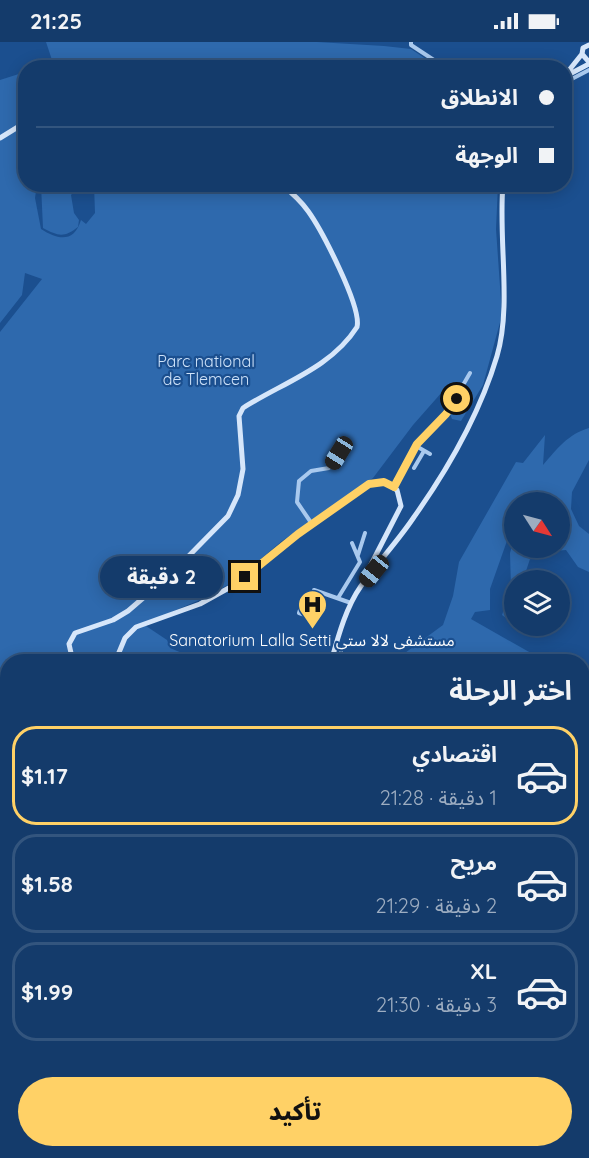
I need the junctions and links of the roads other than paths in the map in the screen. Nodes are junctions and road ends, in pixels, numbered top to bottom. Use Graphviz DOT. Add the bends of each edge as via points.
graph roads {
  1 [pos="411,42"];
  2 [pos="588,44"];
  3 [pos="582,54"];
  4 [pos="435,60"];
  5 [pos="589,63"];
  6 [pos="572,66"];
  7 [pos="589,70"];
  8 [pos="572,72"];
  9 [pos="572,79"];
  10 [pos="18,127"];
  11 [pos="0,138"];
  12 [pos="289,192"];
  13 [pos="503,192"];
  14 [pos="470,373"];
  15 [pos="416,446"];
  16 [pos="424,451"];
  17 [pos="345,452"];
  18 [pos="430,454"];
  19 [pos="414,468"];
  20 [pos="394,487"];
  21 [pos="312,524"];
  22 [pos="365,533"];
  23 [pos="352,543"];
  24 [pos="358,556"];
  25 [pos="360,587"];
  26 [pos="338,598"];
  27 [pos="352,603"];
  28 [pos="308,606"];
  29 [pos="71,654"];
  30 [pos="118,654"];
  31 [pos="335,654"];
  1 -- 4 [label="street"];
  2 -- 3 [label="main road"];
  3 -- 5 [label="main road"];
  3 -- 6 [label="main road"];
  5 -- 8 [label="main road"];
  7 -- 9 [label="street"];
  10 -- 11 [label="main road"];
  12 -- 29 [label="main road" via="305,207 326,242 355,305 357,327 309,373 243,408 239,416 242,478 228,516 128,611 75,633 69,644"];
  13 -- 25 [label="main road" via="505,312 491,372 465,431 425,502"];
  14 -- 15 [label="street" via="448,411"];
  15 -- 16 [label="street"];
  15 -- 20 [label="street"];
  16 -- 18 [label="street"];
  16 -- 19 [label="street"];
  17 -- 21 [label="street" via="339,453 329,468 311,471 299,481 297,502"];
  20 -- 21 [label="main road" via="384,482 369,484"];
  20 -- 25 [label="main road" via="401,500 400,510"];
  21 -- 30 [label="main road" via="236,584 200,604 136,627 125,638"];
  22 -- 24 [label="street"];
  23 -- 24 [label="street"];
  24 -- 26 [label="street" via="360,562"];
  25 -- 27 [label="main road"];
  26 -- 27 [label="street"];
  26 -- 28 [label="street" via="314,590"];
  27 -- 31 [label="main road"];
}
